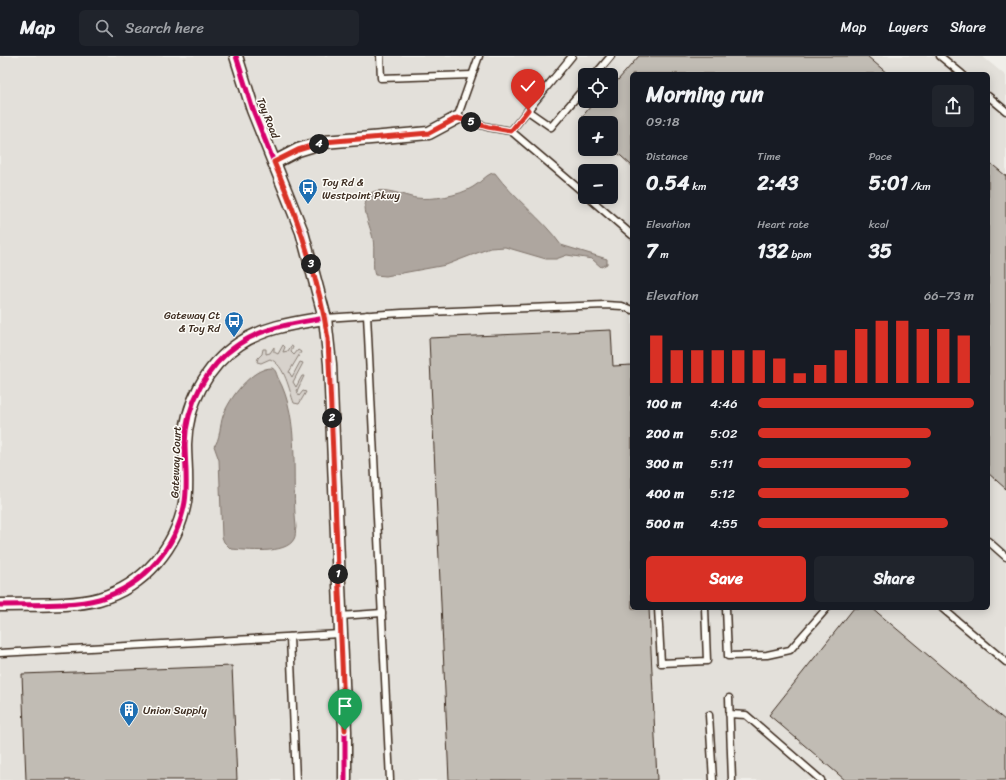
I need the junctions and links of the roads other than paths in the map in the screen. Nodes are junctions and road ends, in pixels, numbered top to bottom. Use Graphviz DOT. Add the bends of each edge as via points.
graph roads {
  1 [pos="236,56"];
  2 [pos="380,56"];
  3 [pos="479,56"];
  4 [pos="572,56"];
  5 [pos="611,56"];
  6 [pos="940,56"];
  7 [pos="601,68"];
  8 [pos="960,72"];
  9 [pos="472,75"];
  10 [pos="578,95"];
  11 [pos="990,98"];
  12 [pos="528,110"];
  13 [pos="1006,111"];
  14 [pos="457,118"];
  15 [pos="511,131"];
  16 [pos="274,162"];
  17 [pos="578,188"];
  18 [pos="596,204"];
  19 [pos="630,233"];
  20 [pos="630,309"];
  21 [pos="368,315"];
  22 [pos="325,318"];
  23 [pos="990,543"];
  24 [pos="1006,557"];
  25 [pos="0,606"];
  26 [pos="658,610"];
  27 [pos="705,610"];
  28 [pos="726,610"];
  29 [pos="825,610"];
  30 [pos="944,610"];
  31 [pos="382,613"];
  32 [pos="340,616"];
  33 [pos="340,634"];
  34 [pos="290,637"];
  35 [pos="0,653"];
  36 [pos="1006,662"];
  37 [pos="729,698"];
  38 [pos="729,714"];
  39 [pos="709,715"];
  40 [pos="296,780"];
  41 [pos="345,780"];
  42 [pos="390,780"];
  43 [pos="713,780"];
  44 [pos="732,780"];
  45 [pos="821,780"];
  1 -- 16 [label="street, Toy Road" via="253,110"];
  2 -- 9 [label="lane" via="381,78"];
  3 -- 9 [label="lane"];
  4 -- 12 [label="lane"];
  5 -- 7 [label="lane"];
  6 -- 8 [label="lane"];
  9 -- 14 [label="lane"];
  10 -- 12 [label="lane" via="551,127"];
  11 -- 13 [label="lane"];
  12 -- 15 [label="lane"];
  14 -- 15 [label="lane"];
  14 -- 16 [label="street" via="429,133 324,142 298,150"];
  15 -- 17 [label="lane"];
  16 -- 22 [label="street, Toy Road" via="302,232"];
  18 -- 19 [label="lane"];
  20 -- 21 [label="lane" via="614,305"];
  21 -- 22 [label="lane"];
  21 -- 31 [label="lane"];
  22 -- 25 [label="street, Gateway Court" via="273,328 248,338 229,351 204,380 194,400 187,425 186,484 180,523 163,554 149,570 134,582 100,598 76,602"];
  22 -- 32 [label="street, Toy Road" via="330,364"];
  23 -- 24 [label="lane"];
  26 -- 27 [label="lane" via="661,663 708,661"];
  28 -- 29 [label="lane" via="728,656 767,655 790,650"];
  30 -- 36 [label="lane"];
  31 -- 32 [label="lane"];
  31 -- 42 [label="lane"];
  32 -- 33 [label="street, Toy Road"];
  33 -- 34 [label="lane"];
  33 -- 41 [label="street, Toy Road"];
  34 -- 35 [label="lane"];
  34 -- 40 [label="lane"];
  37 -- 38 [label="lane"];
  38 -- 44 [label="lane"];
  38 -- 45 [label="lane" via="746,715"];
  39 -- 43 [label="lane"];
}
